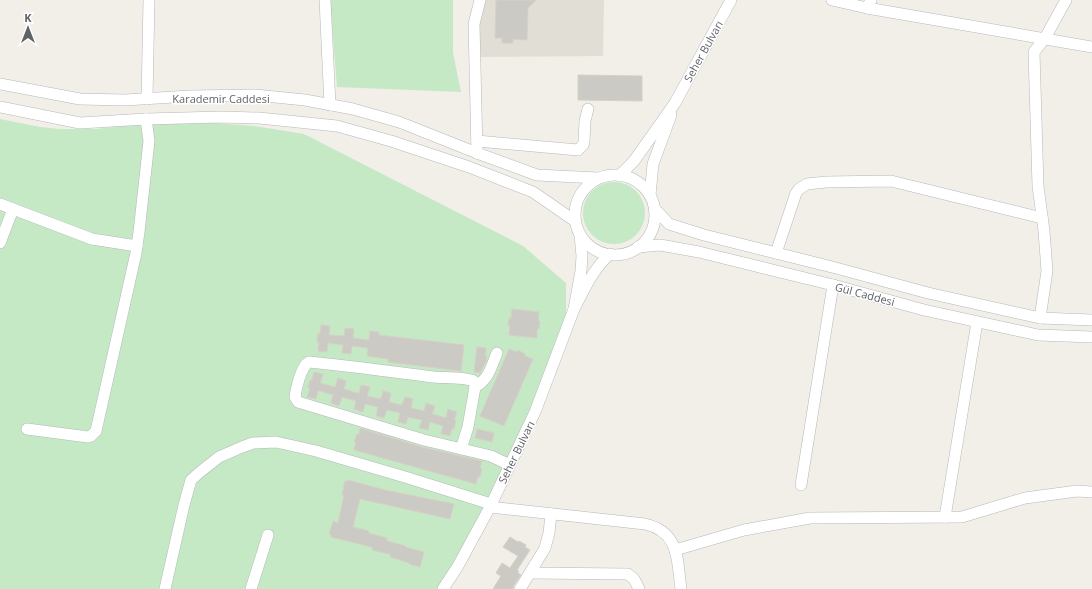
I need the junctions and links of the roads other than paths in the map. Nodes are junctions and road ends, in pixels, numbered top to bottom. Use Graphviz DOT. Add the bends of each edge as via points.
graph roads {
  1 [pos="149,0"];
  2 [pos="325,0"];
  3 [pos="480,0"];
  4 [pos="731,0"];
  5 [pos="832,0"];
  6 [pos="1066,0"];
  7 [pos="869,4"];
  8 [pos="1045,38"];
  9 [pos="1092,46"];
  10 [pos="0,84"];
  11 [pos="147,99"];
  12 [pos="675,103"];
  13 [pos="330,105"];
  14 [pos="0,107"];
  15 [pos="588,109"];
  16 [pos="146,119"];
  17 [pos="477,141"];
  18 [pos="477,154"];
  19 [pos="620,175"];
  20 [pos="598,178"];
  21 [pos="650,195"];
  22 [pos="0,204"];
  23 [pos="13,209"];
  24 [pos="655,209"];
  25 [pos="1042,218"];
  26 [pos="575,221"];
  27 [pos="580,235"];
  28 [pos="0,243"];
  29 [pos="137,246"];
  30 [pos="638,247"];
  31 [pos="776,253"];
  32 [pos="610,254"];
  33 [pos="833,285"];
  34 [pos="574,309"];
  35 [pos="1040,318"];
  36 [pos="1092,320"];
  37 [pos="977,322"];
  38 [pos="1092,337"];
  39 [pos="496,353"];
  40 [pos="475,387"];
  41 [pos="27,429"];
  42 [pos="461,449"];
  43 [pos="510,465"];
  44 [pos="801,485"];
  45 [pos="1092,492"];
  46 [pos="490,505"];
  47 [pos="551,514"];
  48 [pos="945,517"];
  49 [pos="268,535"];
  50 [pos="675,550"];
  51 [pos="530,573"];
  52 [pos="165,589"];
  53 [pos="251,589"];
  54 [pos="443,589"];
  55 [pos="520,589"];
  56 [pos="639,589"];
  57 [pos="681,589"];
  1 -- 11 [label="street"];
  2 -- 13 [label="street"];
  3 -- 17 [label="street" via="474,24"];
  4 -- 12 [label="street, Seher Bulvarı"];
  5 -- 7 [label="street"];
  6 -- 8 [label="street"];
  7 -- 8 [label="street"];
  8 -- 9 [label="street"];
  8 -- 25 [label="street" via="1034,52 1038,186"];
  10 -- 11 [label="street, Karademir Caddesi" via="80,99"];
  11 -- 13 [label="street, Karademir Caddesi" via="255,95"];
  12 -- 19 [label="street, Seher Bulvarı" via="634,161"];
  12 -- 21 [label="street, Seher Bulvarı" via="653,164"];
  13 -- 18 [label="street, Karademir Caddesi" via="399,122"];
  14 -- 16 [label="street, Karademir Caddesi" via="80,123"];
  15 -- 17 [label="street" via="584,142 578,150"];
  16 -- 26 [label="street, Karademir Caddesi" via="259,118 336,126 469,167 533,192"];
  16 -- 29 [label="street" via="149,141"];
  17 -- 18 [label="street"];
  18 -- 20 [label="street, Karademir Caddesi" via="537,175"];
  19 -- 20 [label="street"];
  19 -- 21 [label="street" via="640,184"];
  20 -- 26 [label="street" via="582,192 576,206"];
  21 -- 24 [label="street"];
  22 -- 23 [label="street"];
  23 -- 28 [label="street"];
  23 -- 29 [label="street" via="92,239"];
  24 -- 30 [label="street" via="652,230"];
  24 -- 31 [label="street, Gül Caddesi" via="669,224"];
  25 -- 31 [label="street" via="891,181 807,184 796,193"];
  25 -- 35 [label="street" via="1047,271"];
  26 -- 27 [label="street"];
  27 -- 32 [label="street" via="590,246"];
  27 -- 34 [label="street, Seher Bulvarı" via="581,271"];
  29 -- 41 [label="street" via="96,431 88,437"];
  30 -- 32 [label="street" via="625,253"];
  30 -- 33 [label="street, Gül Caddesi" via="660,246 699,252"];
  31 -- 35 [label="street, Gül Caddesi" via="928,293"];
  32 -- 34 [label="street, Seher Bulvarı" via="593,274"];
  33 -- 37 [label="street, Gül Caddesi"];
  33 -- 44 [label="street"];
  34 -- 43 [label="street, Seher Bulvarı" via="535,412"];
  35 -- 36 [label="street, Gül Caddesi"];
  37 -- 38 [label="street, Gül Caddesi" via="1038,335"];
  37 -- 48 [label="street"];
  39 -- 40 [label="street" via="486,379"];
  40 -- 42 [label="street"];
  40 -- 42 [label="street" via="474,381 465,379 309,362 305,365 296,390 295,397 298,402"];
  42 -- 43 [label="street" via="491,456"];
  43 -- 46 [label="street, Seher Bulvarı"];
  45 -- 48 [label="street" via="1077,491 1025,498 962,517"];
  46 -- 47 [label="street"];
  46 -- 52 [label="street" via="316,451 276,442 253,443 219,457 191,480"];
  46 -- 54 [label="street, Seher Bulvarı"];
  47 -- 50 [label="street" via="645,524 664,532"];
  47 -- 51 [label="street" via="545,548"];
  48 -- 50 [label="street" via="810,518 744,530"];
  49 -- 53 [label="street"];
  50 -- 57 [label="street"];
  51 -- 55 [label="street"];
  51 -- 56 [label="street" via="628,574"];
}
